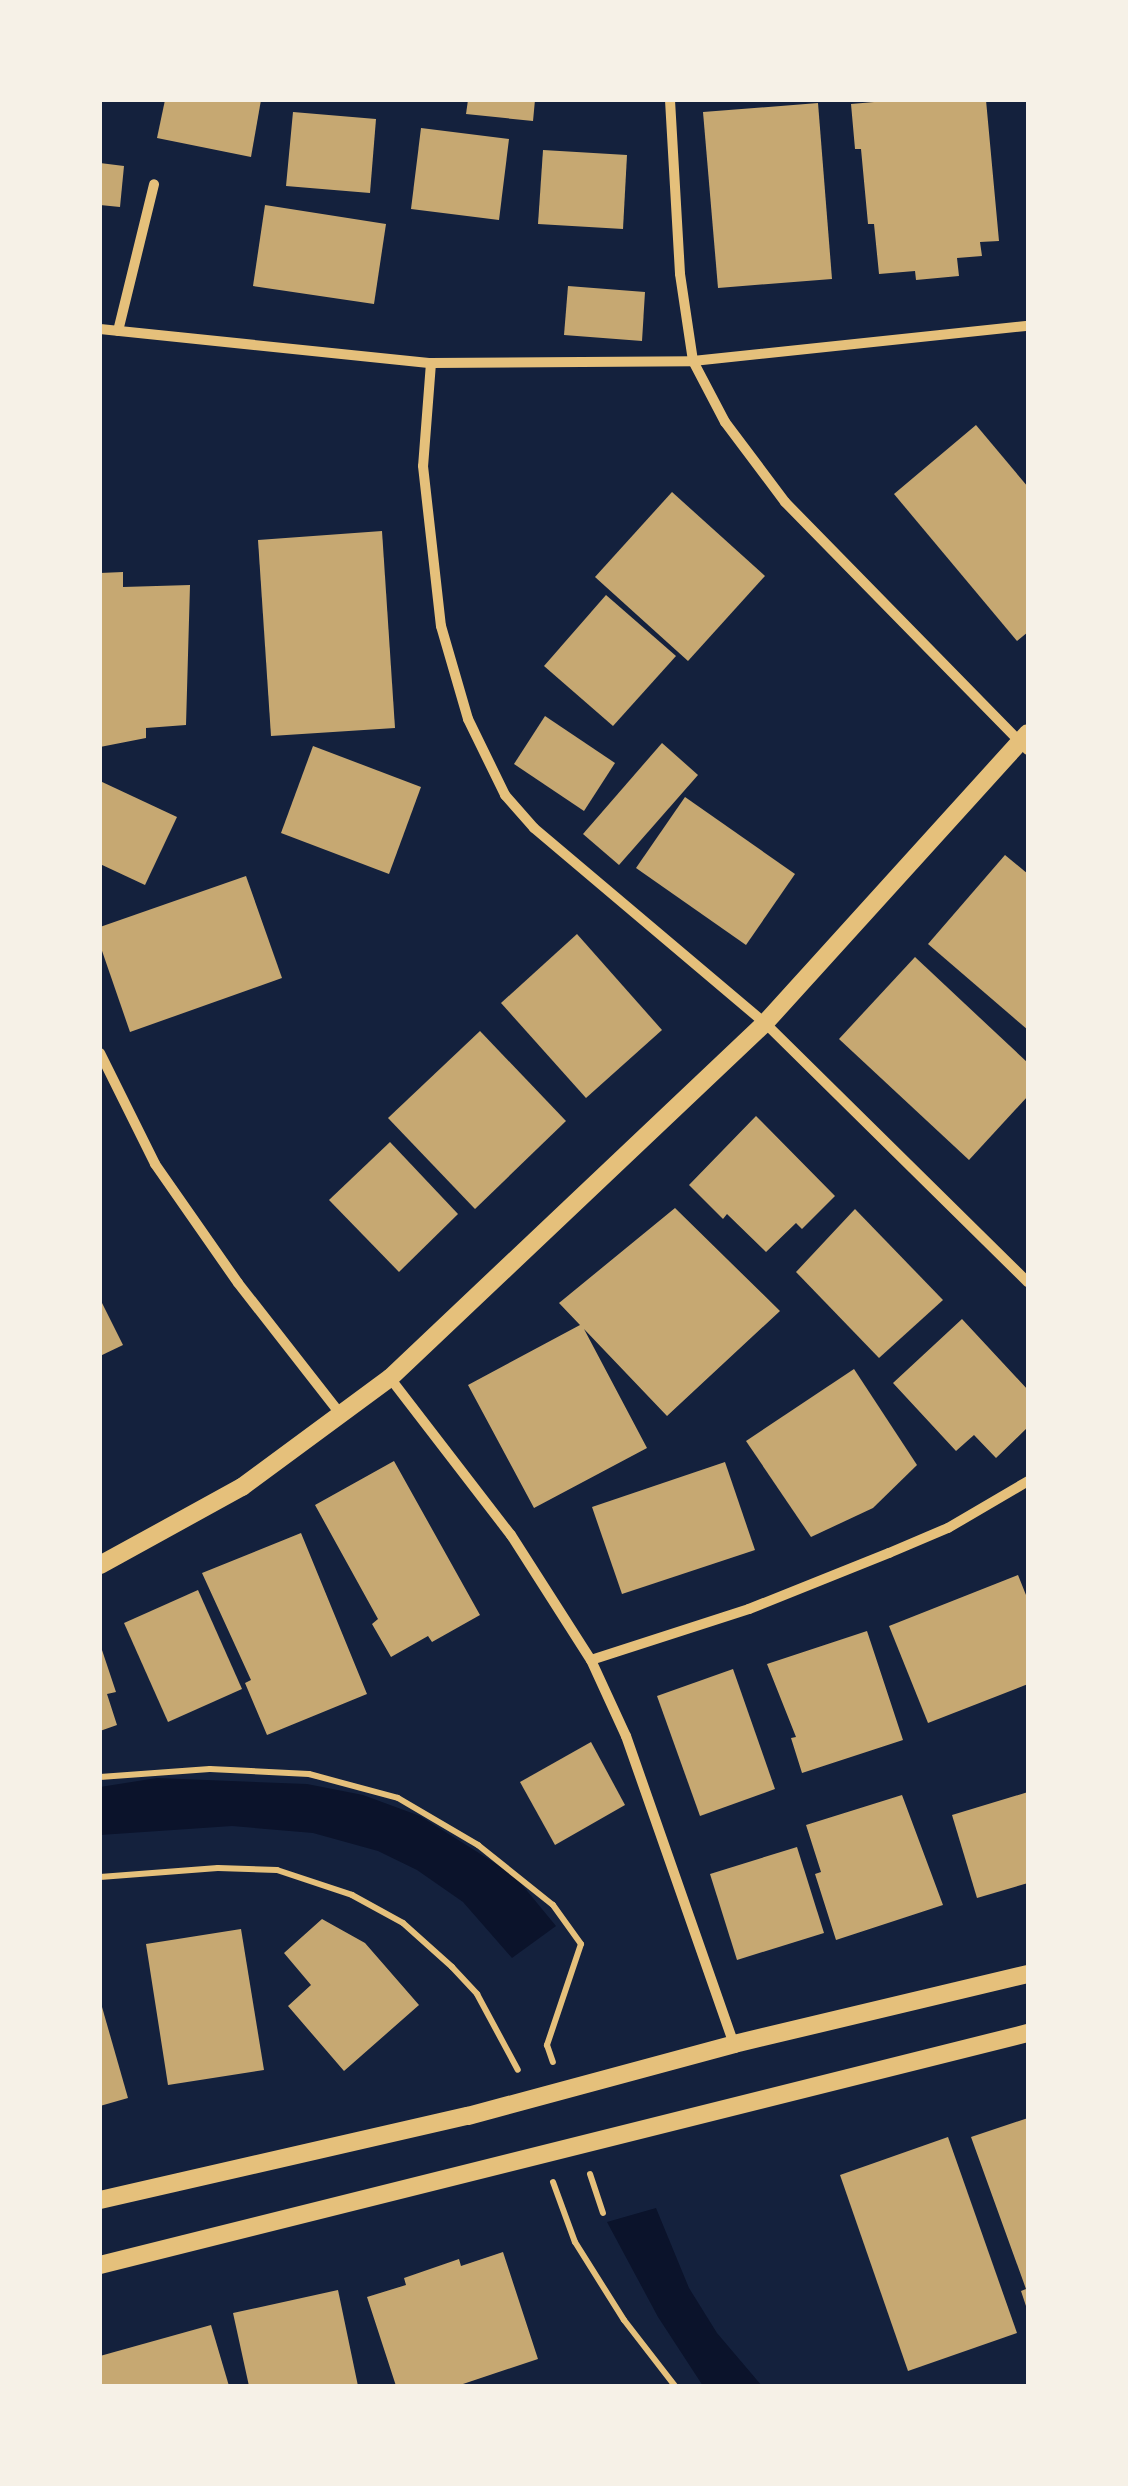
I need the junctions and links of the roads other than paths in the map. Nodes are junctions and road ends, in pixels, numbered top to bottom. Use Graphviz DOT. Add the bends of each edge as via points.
graph roads {
  1 [pos="670,100"];
  2 [pos="154,184"];
  3 [pos="1028,326"];
  4 [pos="100,329"];
  5 [pos="118,330"];
  6 [pos="693,362"];
  7 [pos="431,364"];
  8 [pos="1025,742"];
  9 [pos="765,1023"];
  10 [pos="100,1053"];
  11 [pos="1028,1282"];
  12 [pos="390,1378"];
  13 [pos="342,1416"];
  14 [pos="1028,1481"];
  15 [pos="100,1566"];
  16 [pos="591,1660"];
  17 [pos="1028,1974"];
  18 [pos="1028,2033"];
  19 [pos="734,2044"];
  20 [pos="100,2200"];
  21 [pos="100,2264"];
  1 -- 6 [label="street" via="680,274"];
  2 -- 5 [label="street"];
  3 -- 6 [label="street"];
  4 -- 5 [label="street"];
  5 -- 7 [label="street"];
  6 -- 7 [label="street"];
  6 -- 8 [label="street" via="725,422 784,502"];
  7 -- 9 [label="street" via="424,466 431,554 442,626 488,766 534,828"];
  8 -- 9 [label="street"];
  9 -- 11 [label="street"];
  9 -- 12 [label="street"];
  10 -- 13 [label="street" via="155,1164"];
  12 -- 13 [label="street"];
  12 -- 16 [label="street" via="512,1534"];
  13 -- 15 [label="street" via="228,1496"];
  14 -- 16 [label="street" via="889,1554"];
  16 -- 19 [label="street" via="626,1736"];
  17 -- 19 [label="street"];
  18 -- 21 [label="street"];
  19 -- 20 [label="street"];
}
